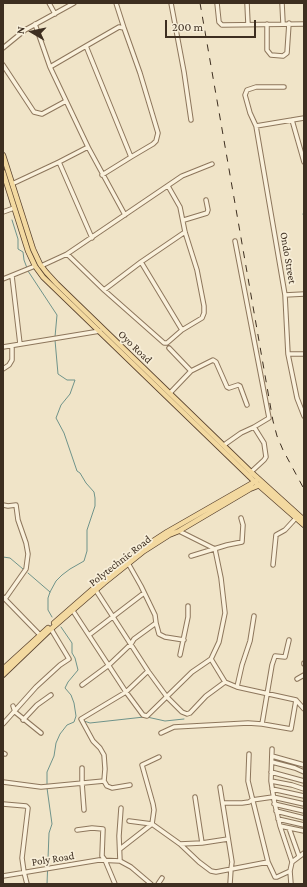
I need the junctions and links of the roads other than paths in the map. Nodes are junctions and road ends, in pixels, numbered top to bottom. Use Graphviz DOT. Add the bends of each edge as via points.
graph roads {
  1 [pos="48,3"];
  2 [pos="74,3"];
  3 [pos="116,3"];
  4 [pos="171,3"];
  5 [pos="217,3"];
  6 [pos="247,3"];
  7 [pos="282,3"];
  8 [pos="55,14"];
  9 [pos="283,23"];
  10 [pos="289,23"];
  11 [pos="36,24"];
  12 [pos="248,24"];
  13 [pos="267,24"];
  14 [pos="304,24"];
  15 [pos="124,28"];
  16 [pos="86,46"];
  17 [pos="3,48"];
  18 [pos="3,65"];
  19 [pos="50,66"];
  20 [pos="284,87"];
  21 [pos="66,101"];
  22 [pos="304,118"];
  23 [pos="191,120"];
  24 [pos="292,120"];
  25 [pos="256,126"];
  26 [pos="88,147"];
  27 [pos="3,156"];
  28 [pos="131,157"];
  29 [pos="59,162"];
  30 [pos="304,162"];
  31 [pos="212,164"];
  32 [pos="3,172"];
  33 [pos="102,175"];
  34 [pos="12,184"];
  35 [pos="168,186"];
  36 [pos="206,200"];
  37 [pos="14,208"];
  38 [pos="3,212"];
  39 [pos="125,215"];
  40 [pos="184,220"];
  41 [pos="185,232"];
  42 [pos="92,238"];
  43 [pos="235,241"];
  44 [pos="67,254"];
  45 [pos="141,262"];
  46 [pos="36,266"];
  47 [pos="41,266"];
  48 [pos="12,276"];
  49 [pos="3,279"];
  50 [pos="104,290"];
  51 [pos="304,294"];
  52 [pos="285,295"];
  53 [pos="182,330"];
  54 [pos="100,331"];
  55 [pos="20,344"];
  56 [pos="12,346"];
  57 [pos="3,347"];
  58 [pos="169,348"];
  59 [pos="288,354"];
  60 [pos="304,354"];
  61 [pos="3,369"];
  62 [pos="191,372"];
  63 [pos="162,388"];
  64 [pos="170,393"];
  65 [pos="247,405"];
  66 [pos="303,414"];
  67 [pos="254,427"];
  68 [pos="224,445"];
  69 [pos="249,473"];
  70 [pos="257,481"];
  71 [pos="262,485"];
  72 [pos="247,486"];
  73 [pos="220,504"];
  74 [pos="3,505"];
  75 [pos="241,518"];
  76 [pos="296,518"];
  77 [pos="304,520"];
  78 [pos="304,525"];
  79 [pos="179,531"];
  80 [pos="214,549"];
  81 [pos="191,556"];
  82 [pos="128,563"];
  83 [pos="273,565"];
  84 [pos="94,589"];
  85 [pos="144,593"];
  86 [pos="4,598"];
  87 [pos="188,606"];
  88 [pos="73,611"];
  89 [pos="254,616"];
  90 [pos="113,617"];
  91 [pos="156,623"];
  92 [pos="51,630"];
  93 [pos="46,632"];
  94 [pos="40,635"];
  95 [pos="89,635"];
  96 [pos="184,640"];
  97 [pos="290,640"];
  98 [pos="131,644"];
  99 [pos="180,655"];
  100 [pos="211,658"];
  101 [pos="109,665"];
  102 [pos="3,669"];
  103 [pos="148,671"];
  104 [pos="3,675"];
  105 [pos="304,675"];
  106 [pos="297,679"];
  107 [pos="225,682"];
  108 [pos="82,685"];
  109 [pos="237,687"];
  110 [pos="126,692"];
  111 [pos="267,693"];
  112 [pos="51,695"];
  113 [pos="167,697"];
  114 [pos="296,700"];
  115 [pos="13,706"];
  116 [pos="304,709"];
  117 [pos="15,712"];
  118 [pos="23,720"];
  119 [pos="3,724"];
  120 [pos="262,724"];
  121 [pos="41,733"];
  122 [pos="162,733"];
  123 [pos="272,749"];
  124 [pos="249,754"];
  125 [pos="272,756"];
  126 [pos="159,757"];
  127 [pos="272,762"];
  128 [pos="304,765"];
  129 [pos="82,768"];
  130 [pos="271,772"];
  131 [pos="304,772"];
  132 [pos="104,781"];
  133 [pos="271,781"];
  134 [pos="304,781"];
  135 [pos="3,782"];
  136 [pos="82,784"];
  137 [pos="130,785"];
  138 [pos="220,787"];
  139 [pos="272,789"];
  140 [pos="304,790"];
  141 [pos="304,796"];
  142 [pos="195,797"];
  143 [pos="273,797"];
  144 [pos="252,800"];
  145 [pos="223,803"];
  146 [pos="3,804"];
  147 [pos="274,804"];
  148 [pos="304,804"];
  149 [pos="121,808"];
  150 [pos="84,810"];
  151 [pos="276,811"];
  152 [pos="304,811"];
  153 [pos="278,818"];
  154 [pos="304,818"];
  155 [pos="129,821"];
  156 [pos="152,824"];
  157 [pos="304,825"];
  158 [pos="280,826"];
  159 [pos="289,828"];
  160 [pos="77,830"];
  161 [pos="304,831"];
  162 [pos="228,839"];
  163 [pos="202,843"];
  164 [pos="180,844"];
  165 [pos="120,849"];
  166 [pos="304,854"];
  167 [pos="299,856"];
  168 [pos="105,860"];
  169 [pos="120,861"];
  170 [pos="268,862"];
  171 [pos="292,862"];
  172 [pos="231,869"];
  173 [pos="290,871"];
  174 [pos="24,872"];
  175 [pos="3,876"];
  176 [pos="162,878"];
  177 [pos="27,884"];
  178 [pos="115,884"];
  179 [pos="151,884"];
  180 [pos="158,884"];
  181 [pos="230,884"];
  182 [pos="291,884"];
  1 -- 8 [label="street"];
  2 -- 8 [label="street"];
  3 -- 15 [label="street"];
  4 -- 23 [label="street"];
  5 -- 12 [label="street" via="220,24"];
  6 -- 12 [label="street"];
  7 -- 9 [label="street"];
  8 -- 11 [label="street"];
  9 -- 10 [label="street"];
  9 -- 13 [label="street"];
  10 -- 13 [label="street" via="287,53 283,56 271,55 267,50"];
  10 -- 14 [label="street"];
  11 -- 17 [label="street"];
  11 -- 19 [label="street"];
  12 -- 13 [label="street"];
  15 -- 16 [label="street" via="119,27"];
  15 -- 28 [label="street" via="158,133 153,144"];
  16 -- 19 [label="street"];
  16 -- 28 [label="street"];
  18 -- 21 [label="street" via="34,112 42,114"];
  19 -- 21 [label="street"];
  20 -- 25 [label="street, Ondo Street" via="256,87 247,90 246,101"];
  21 -- 26 [label="street"];
  22 -- 24 [label="street"];
  24 -- 25 [label="street"];
  24 -- 30 [label="street"];
  25 -- 52 [label="street, Ondo Street"];
  26 -- 29 [label="street"];
  26 -- 33 [label="street"];
  27 -- 34 [label="main road, Oyo Road"];
  28 -- 33 [label="street"];
  29 -- 34 [label="street"];
  29 -- 42 [label="street"];
  31 -- 35 [label="street" via="182,176"];
  32 -- 37 [label="main road, Oyo Road"];
  33 -- 39 [label="street"];
  34 -- 47 [label="main road, Oyo Road" via="29,240"];
  35 -- 39 [label="street"];
  35 -- 40 [label="street"];
  36 -- 40 [label="street" via="207,213"];
  37 -- 38 [label="street"];
  37 -- 46 [label="main road, Oyo Road" via="28,251"];
  39 -- 42 [label="street"];
  40 -- 41 [label="street"];
  41 -- 45 [label="street"];
  41 -- 53 [label="street" via="197,270 204,313 198,321"];
  42 -- 44 [label="street"];
  43 -- 67 [label="street" via="268,418"];
  44 -- 47 [label="street"];
  44 -- 50 [label="street"];
  45 -- 50 [label="street"];
  45 -- 53 [label="street"];
  46 -- 48 [label="street"];
  46 -- 54 [label="main road, Oyo Road" via="52,286"];
  47 -- 63 [label="main road, Oyo Road"];
  48 -- 49 [label="street"];
  48 -- 55 [label="street"];
  50 -- 53 [label="street" via="164,343"];
  51 -- 52 [label="street"];
  52 -- 59 [label="street, Ondo Street"];
  54 -- 55 [label="street"];
  54 -- 63 [label="main road, Oyo Road"];
  55 -- 56 [label="street"];
  56 -- 57 [label="street"];
  56 -- 61 [label="street" via="12,360"];
  58 -- 62 [label="street"];
  59 -- 60 [label="street"];
  59 -- 66 [label="street, Ondo Street"];
  62 -- 64 [label="street"];
  62 -- 65 [label="street" via="214,360 227,387 240,386"];
  63 -- 64 [label="main road, Oyo Road"];
  63 -- 69 [label="main road, Oyo Road"];
  64 -- 68 [label="main road, Oyo Road"];
  67 -- 68 [label="street"];
  67 -- 69 [label="street" via="264,444 266,457"];
  68 -- 69 [label="main road, Oyo Road"];
  69 -- 70 [label="main road, Oyo Road"];
  69 -- 72 [label="main road"];
  70 -- 71 [label="main road, Oyo Road"];
  70 -- 72 [label="main road, Polytechnic Road"];
  71 -- 73 [label="main road, Polytechnic Road"];
  71 -- 76 [label="main road, Oyo Road"];
  71 -- 77 [label="main road, Oyo Road"];
  72 -- 73 [label="main road, Polytechnic Road"];
  73 -- 79 [label="main road, Polytechnic Road"];
  73 -- 84 [label="main road, Polytechnic Road" via="144,547 118,566"];
  74 -- 86 [label="street" via="16,505 28,554 26,568"];
  75 -- 80 [label="street" via="242,542"];
  76 -- 78 [label="main road, Oyo Road"];
  76 -- 83 [label="street" via="276,535"];
  79 -- 80 [label="street"];
  79 -- 82 [label="main road, Polytechnic Road" via="164,538"];
  80 -- 81 [label="street"];
  80 -- 100 [label="street" via="225,613 219,642"];
  82 -- 84 [label="main road, Polytechnic Road"];
  82 -- 85 [label="street"];
  84 -- 88 [label="main road, Polytechnic Road"];
  84 -- 90 [label="street"];
  84 -- 93 [label="main road, Polytechnic Road"];
  85 -- 90 [label="street"];
  85 -- 91 [label="street" via="155,615"];
  86 -- 94 [label="street"];
  87 -- 96 [label="street"];
  88 -- 92 [label="main road, Polytechnic Road"];
  88 -- 95 [label="street"];
  89 -- 109 [label="street"];
  90 -- 95 [label="street"];
  90 -- 98 [label="street"];
  91 -- 96 [label="street" via="162,636"];
  91 -- 98 [label="street"];
  92 -- 93 [label="main road, Polytechnic Road"];
  92 -- 117 [label="street" via="69,659 36,687"];
  93 -- 94 [label="main road, Polytechnic Road"];
  93 -- 104 [label="main road, Polytechnic Road"];
  94 -- 102 [label="main road, Polytechnic Road"];
  95 -- 101 [label="street"];
  96 -- 99 [label="street"];
  97 -- 111 [label="street" via="285,657 275,656"];
  98 -- 101 [label="street"];
  98 -- 103 [label="street"];
  100 -- 107 [label="street"];
  100 -- 113 [label="street" via="192,672"];
  101 -- 108 [label="street"];
  101 -- 110 [label="street"];
  103 -- 110 [label="street"];
  103 -- 113 [label="street"];
  105 -- 106 [label="street"];
  107 -- 109 [label="street"];
  107 -- 113 [label="street" via="187,714"];
  109 -- 111 [label="street"];
  110 -- 113 [label="street" via="146,717"];
  110 -- 132 [label="street" via="81,718 104,755"];
  111 -- 114 [label="street"];
  111 -- 120 [label="street"];
  112 -- 118 [label="street"];
  114 -- 116 [label="street"];
  114 -- 120 [label="street" via="291,728"];
  115 -- 117 [label="street"];
  117 -- 118 [label="street"];
  117 -- 119 [label="street"];
  118 -- 121 [label="street"];
  120 -- 122 [label="street" via="174,727"];
  123 -- 125 [label="street"];
  124 -- 144 [label="street" via="248,781"];
  125 -- 127 [label="street"];
  125 -- 128 [label="street"];
  126 -- 156 [label="street" via="142,765 154,804"];
  127 -- 130 [label="street"];
  127 -- 131 [label="street"];
  129 -- 136 [label="street"];
  130 -- 133 [label="street"];
  130 -- 134 [label="street"];
  132 -- 136 [label="street"];
  132 -- 137 [label="street" via="112,788"];
  133 -- 139 [label="street"];
  133 -- 140 [label="street"];
  135 -- 136 [label="street" via="41,787"];
  136 -- 150 [label="street"];
  138 -- 145 [label="street"];
  139 -- 141 [label="street"];
  139 -- 143 [label="street"];
  142 -- 163 [label="street"];
  143 -- 144 [label="street"];
  143 -- 147 [label="street"];
  143 -- 148 [label="street"];
  144 -- 145 [label="street"];
  144 -- 170 [label="street"];
  145 -- 162 [label="street"];
  146 -- 174 [label="street" via="28,807 22,858"];
  147 -- 151 [label="street"];
  147 -- 152 [label="street"];
  149 -- 165 [label="street" via="118,841"];
  151 -- 153 [label="street"];
  151 -- 154 [label="street"];
  153 -- 157 [label="street"];
  153 -- 158 [label="street"];
  155 -- 156 [label="street"];
  156 -- 164 [label="street"];
  156 -- 165 [label="street"];
  158 -- 159 [label="street"];
  158 -- 171 [label="street"];
  159 -- 161 [label="street"];
  159 -- 167 [label="street"];
  160 -- 168 [label="street" via="103,829 101,852"];
  162 -- 163 [label="street"];
  162 -- 172 [label="street"];
  163 -- 164 [label="street"];
  164 -- 172 [label="street" via="211,871"];
  165 -- 169 [label="street"];
  166 -- 167 [label="street"];
  167 -- 171 [label="street"];
  168 -- 169 [label="street, Poly Road"];
  168 -- 174 [label="street, Poly Road"];
  168 -- 178 [label="street"];
  169 -- 179 [label="street"];
  170 -- 172 [label="street"];
  170 -- 173 [label="street" via="275,877"];
  171 -- 173 [label="street"];
  172 -- 181 [label="street"];
  173 -- 182 [label="street"];
  174 -- 175 [label="street, Poly Road"];
  174 -- 177 [label="street"];
  176 -- 180 [label="street"];
}
